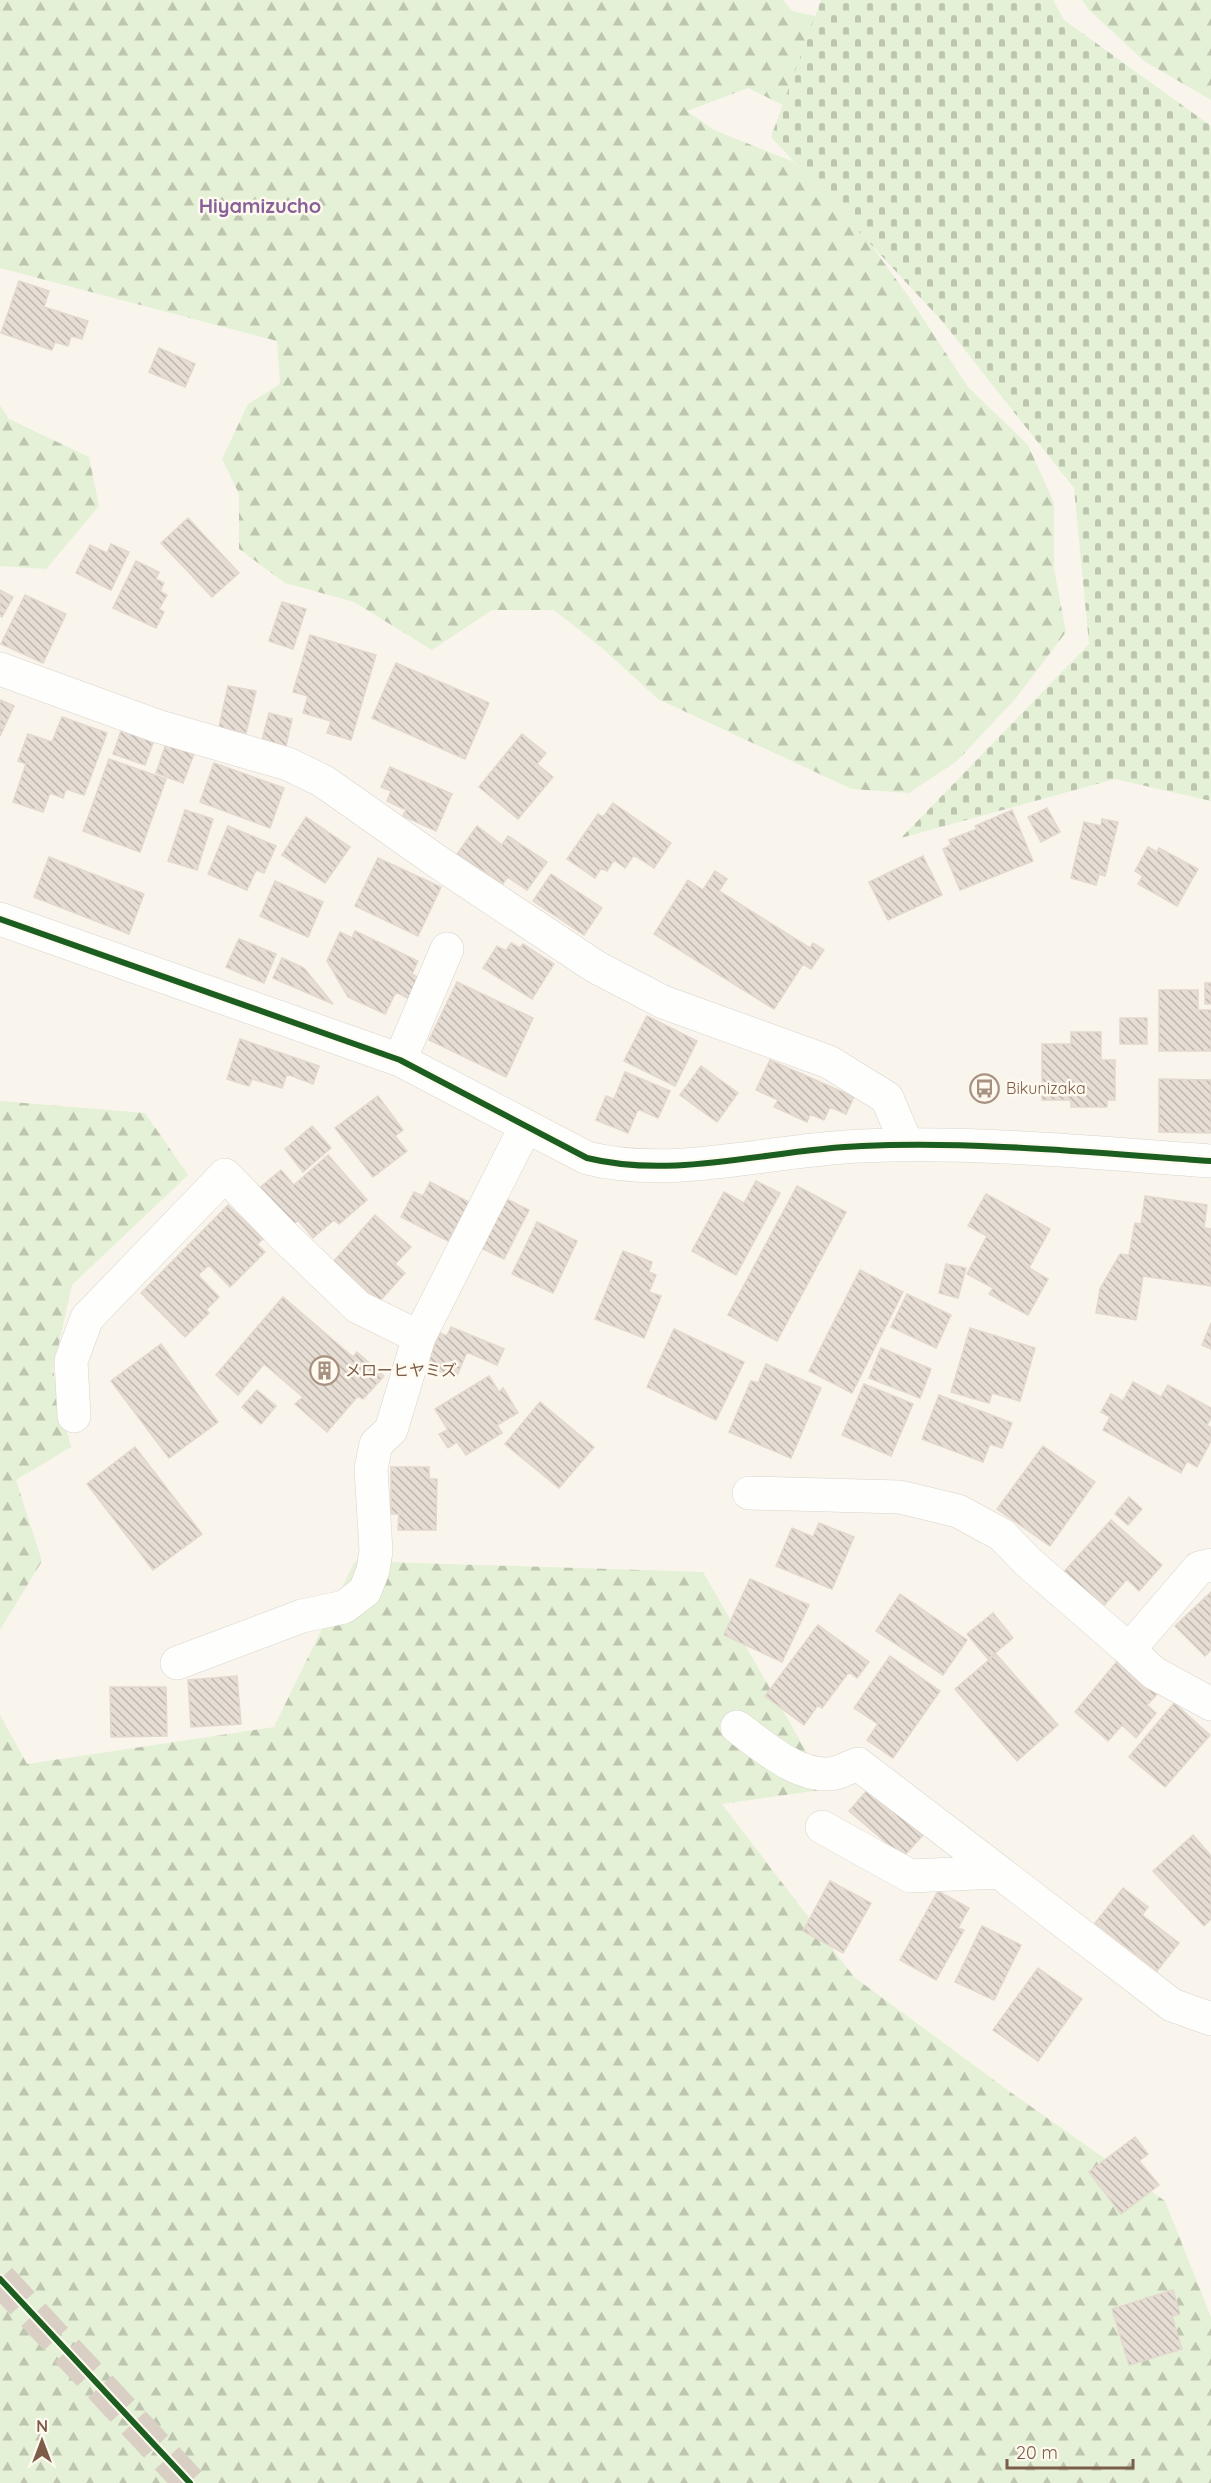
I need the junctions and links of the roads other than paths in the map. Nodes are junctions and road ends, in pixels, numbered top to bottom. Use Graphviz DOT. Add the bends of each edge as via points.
graph roads {
  1 [pos="0,669"];
  2 [pos="0,919"];
  3 [pos="447,949"];
  4 [pos="400,1060"];
  5 [pos="526,1126"];
  6 [pos="907,1145"];
  7 [pos="1211,1161"];
  8 [pos="419,1337"];
  9 [pos="74,1416"];
  10 [pos="749,1493"];
  11 [pos="1211,1565"];
  12 [pos="1126,1647"];
  13 [pos="177,1663"];
  14 [pos="1211,1704"];
  15 [pos="737,1727"];
  16 [pos="822,1827"];
  17 [pos="999,1872"];
  18 [pos="1211,2019"];
  1 -- 6 [label="street" via="157,726 288,764 323,781 596,967 663,1002 829,1062 886,1098"];
  2 -- 4 [label="street"];
  3 -- 4 [label="street"];
  4 -- 5 [label="street"];
  5 -- 6 [label="street" via="587,1158 616,1165 673,1165 860,1146"];
  5 -- 8 [label="street"];
  6 -- 7 [label="street"];
  8 -- 9 [label="street" via="358,1307 225,1175 87,1318 71,1361"];
  8 -- 13 [label="street" via="391,1430 376,1444 371,1469 376,1551 365,1591 344,1607 302,1616"];
  10 -- 12 [label="street" via="900,1497 958,1512 1002,1535"];
  11 -- 12 [label="street" via="1199,1568 1140,1638"];
  12 -- 14 [label="street" via="1154,1673"];
  15 -- 17 [label="street" via="789,1764 812,1772 836,1773 858,1764"];
  16 -- 17 [label="street" via="910,1876"];
  17 -- 18 [label="street" via="1172,2005"];
}
